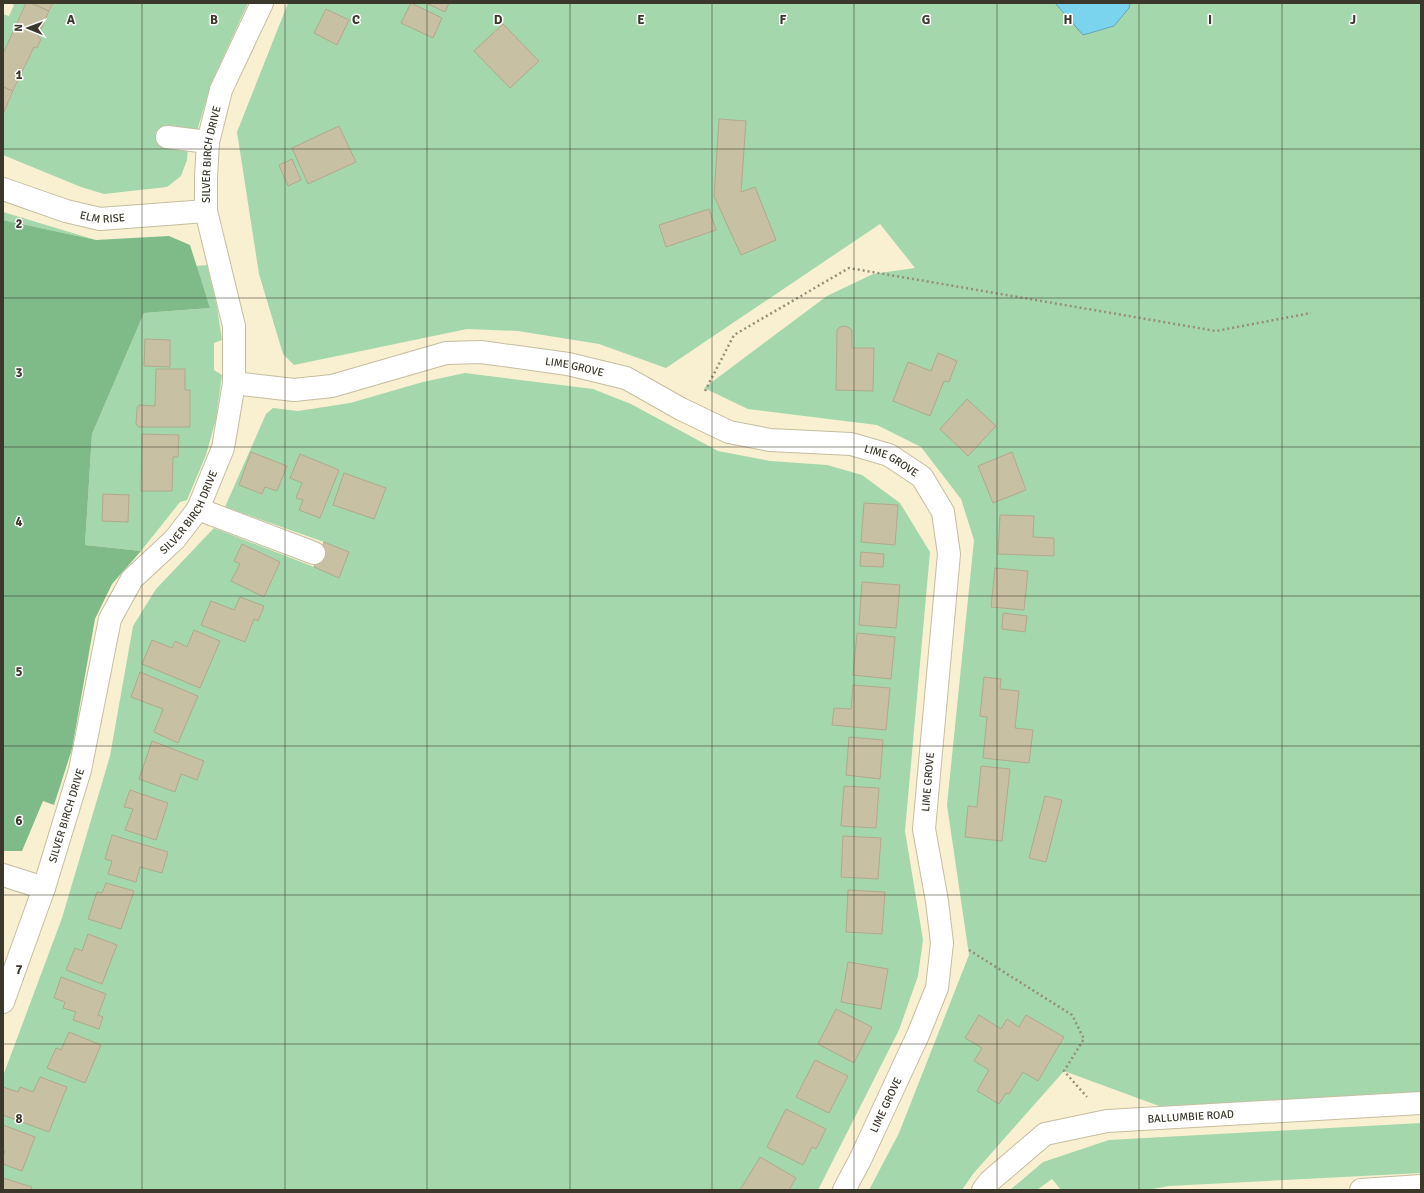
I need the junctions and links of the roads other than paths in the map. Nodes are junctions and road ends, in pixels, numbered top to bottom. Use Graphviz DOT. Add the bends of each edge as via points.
graph roads {
  1 [pos="262,3"];
  2 [pos="167,137"];
  3 [pos="208,142"];
  4 [pos="3,188"];
  5 [pos="206,211"];
  6 [pos="234,383"];
  7 [pos="198,508"];
  8 [pos="314,553"];
  9 [pos="3,875"];
  10 [pos="44,888"];
  11 [pos="3,1002"];
  12 [pos="1421,1103"];
  13 [pos="1421,1186"];
  14 [pos="844,1190"];
  15 [pos="983,1190"];
  16 [pos="1361,1190"];
  1 -- 3 [label="street, SILVER BIRCH DRIVE" via="222,90"];
  2 -- 3 [label="street"];
  3 -- 5 [label="street, SILVER BIRCH DRIVE"];
  4 -- 5 [label="street, ELM RISE" via="66,211 100,219"];
  5 -- 6 [label="street, SILVER BIRCH DRIVE" via="234,326"];
  6 -- 7 [label="street, SILVER BIRCH DRIVE" via="223,448"];
  6 -- 14 [label="street, LIME GROVE" via="294,390 332,386 446,353 481,352 568,364 626,378 729,432 770,440 851,444 889,455 922,477 943,512 949,554 924,829 942,943 937,988 864,1154"];
  7 -- 8 [label="street"];
  7 -- 10 [label="street, SILVER BIRCH DRIVE" via="175,539 132,579 110,619 80,770"];
  9 -- 10 [label="street"];
  10 -- 11 [label="street, SILVER BIRCH DRIVE"];
  12 -- 15 [label="street, BALLUMBIE ROAD" via="1099,1123 1045,1134"];
  13 -- 16 [label="street"];
}
